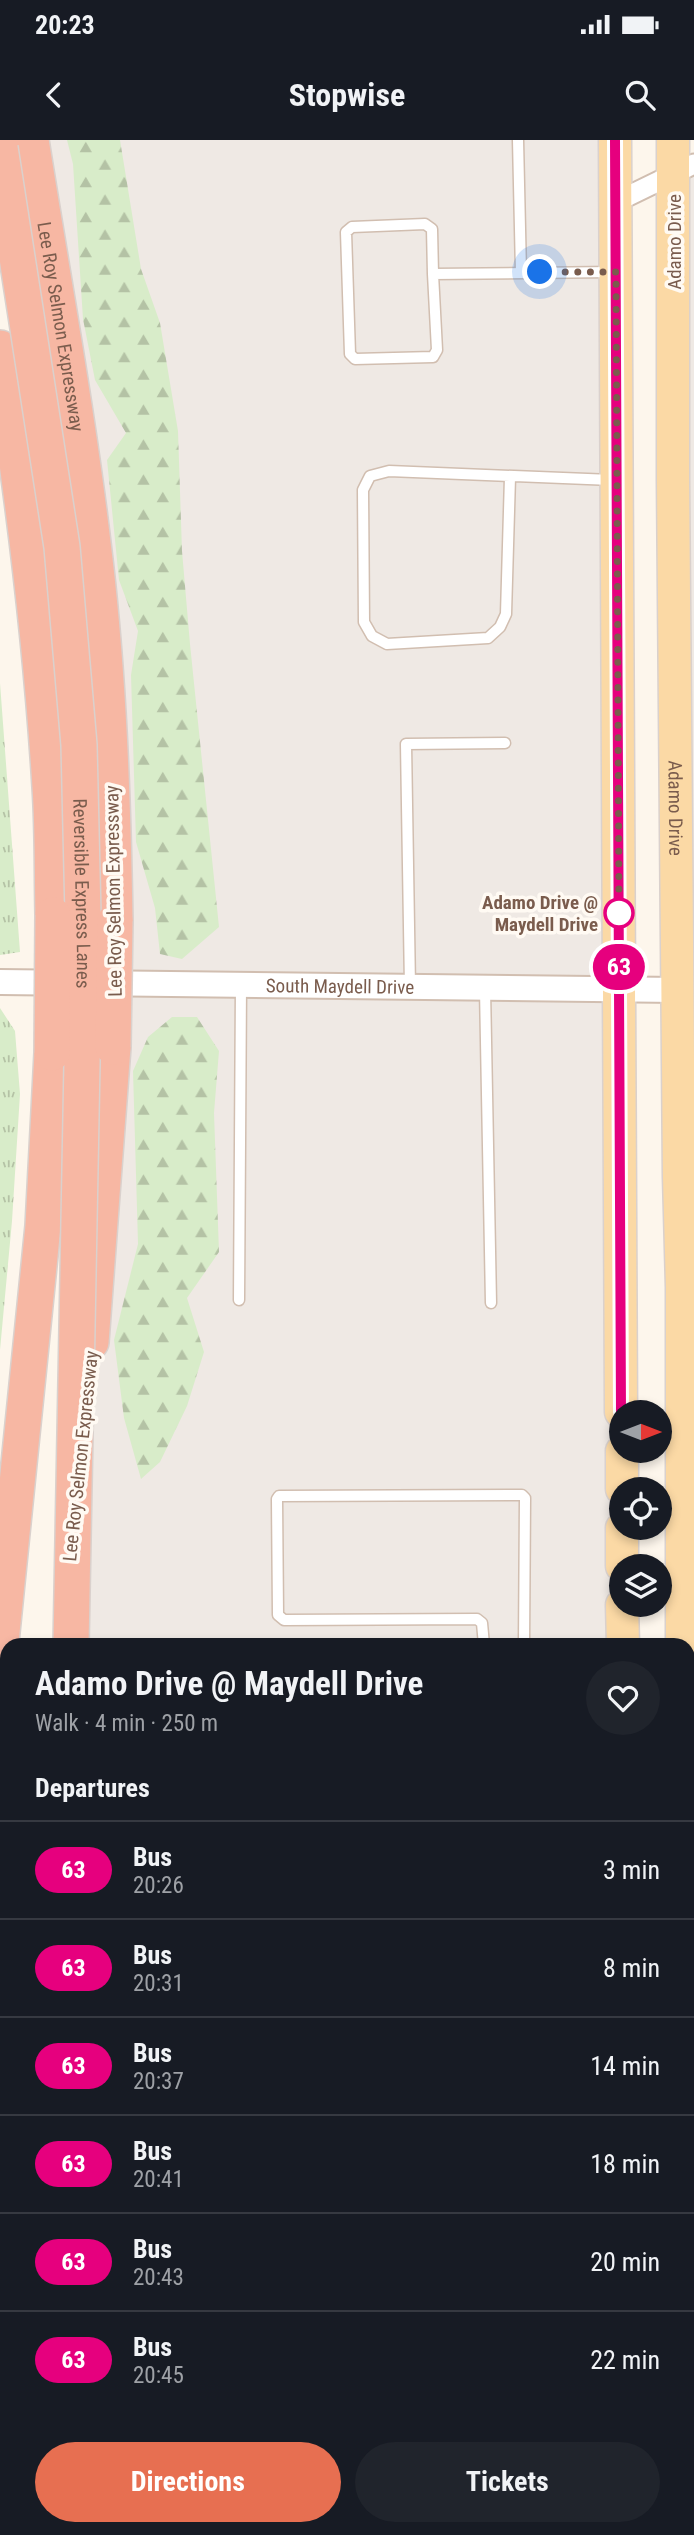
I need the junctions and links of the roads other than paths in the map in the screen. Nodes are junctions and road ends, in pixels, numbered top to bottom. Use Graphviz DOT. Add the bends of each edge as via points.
graph roads {
  1 [pos="31,140"];
  2 [pos="518,140"];
  3 [pos="615,140"];
  4 [pos="673,140"];
  5 [pos="0,148"];
  6 [pos="684,169"];
  7 [pos="616,202"];
  8 [pos="616,272"];
  9 [pos="521,273"];
  10 [pos="433,274"];
  11 [pos="0,348"];
  12 [pos="510,477"];
  13 [pos="616,481"];
  14 [pos="505,743"];
  15 [pos="0,982"];
  16 [pos="241,985"];
  17 [pos="410,987"];
  18 [pos="485,988"];
  19 [pos="619,990"];
  20 [pos="682,990"];
  21 [pos="688,1287"];
  22 [pos="239,1300"];
  23 [pos="491,1303"];
  24 [pos="621,1400"];
  25 [pos="688,1528"];
  26 [pos="672,1599"];
  27 [pos="672,1607"];
  28 [pos="622,1617"];
  29 [pos="1,1638"];
  30 [pos="62,1638"];
  31 [pos="71,1638"];
  32 [pos="483,1638"];
  33 [pos="524,1638"];
  34 [pos="623,1638"];
  35 [pos="680,1638"];
  1 -- 30 [label="highway, Lee Roy Selmon Expressway, bridge" via="95,562 110,740 115,921 113,1047 98,1269"];
  2 -- 9 [label="lane"];
  3 -- 7 [label="main road"];
  4 -- 6 [label="main road, Adamo Drive"];
  5 -- 31 [label="highway, Reversible Express Lanes, bridge" via="62,547 80,758 84,957"];
  6 -- 7 [label="street"];
  6 -- 20 [label="main road, Adamo Drive" via="679,226"];
  7 -- 8 [label="main road"];
  8 -- 9 [label="lane"];
  8 -- 13 [label="main road"];
  9 -- 10 [label="lane"];
  10 -- 10 [label="lane" via="437,350 433,357 355,359 350,354 346,232 352,226 425,224 432,229"];
  11 -- 29 [label="highway, bridge" via="37,614 50,790 53,915 43,1226"];
  12 -- 12 [label="lane" via="389,471 370,476 363,491 364,622 372,636 387,644 488,638 500,627 506,614"];
  12 -- 13 [label="lane"];
  13 -- 19 [label="main road"];
  14 -- 17 [label="lane" via="406,744"];
  15 -- 16 [label="street, South Maydell Drive"];
  16 -- 17 [label="street, South Maydell Drive"];
  16 -- 22 [label="lane"];
  17 -- 18 [label="street, South Maydell Drive"];
  18 -- 19 [label="street, South Maydell Drive"];
  18 -- 23 [label="lane"];
  19 -- 20 [label="street, South Maydell Drive"];
  19 -- 24 [label="main road"];
  20 -- 21 [label="main road, Adamo Drive"];
  21 -- 25 [label="main road, Adamo Drive"];
  25 -- 26 [label="main road, Adamo Drive"];
  27 -- 35 [label="main road, Adamo Drive"];
  28 -- 34 [label="main road"];
  32 -- 33 [label="lane" via="477,1619 281,1618 279,1496 522,1495"];
}
